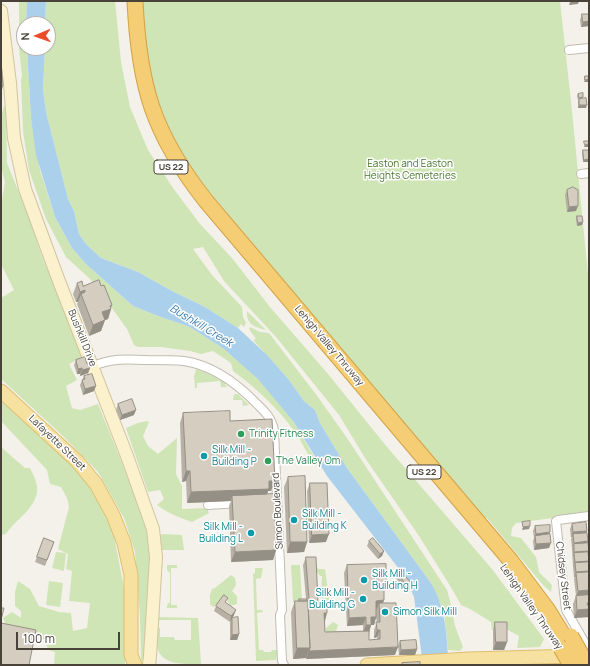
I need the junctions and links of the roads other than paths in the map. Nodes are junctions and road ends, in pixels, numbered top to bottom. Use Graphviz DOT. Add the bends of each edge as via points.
graph roads {
  1 [pos="126,1"];
  2 [pos="135,1"];
  3 [pos="1,11"];
  4 [pos="589,48"];
  5 [pos="569,50"];
  6 [pos="93,366"];
  7 [pos="1,391"];
  8 [pos="280,501"];
  9 [pos="268,502"];
  10 [pos="246,503"];
  11 [pos="208,505"];
  12 [pos="589,516"];
  13 [pos="566,641"];
  14 [pos="589,650"];
  15 [pos="589,656"];
  16 [pos="132,662"];
  17 [pos="148,665"];
  18 [pos="285,665"];
  19 [pos="367,665"];
  20 [pos="571,665"];
  21 [pos="581,665"];
  22 [pos="587,665"];
  1 -- 13 [label="highway, Lehigh Valley Thruway / US 22" via="129,45 139,98 153,136 176,174 504,568 538,613"];
  2 -- 13 [label="highway, Lehigh Valley Thruway / US 22" via="138,53 146,92 162,134 183,170 206,201 511,561 547,608"];
  3 -- 6 [label="street, Bushkill Drive" via="14,138 24,183 31,208"];
  4 -- 5 [label="street"];
  6 -- 8 [label="street, Simon Boulevard" via="110,360 126,359 184,362 204,367 236,384 266,413 273,424"];
  6 -- 17 [label="street, Bushkill Drive" via="154,531 156,564"];
  7 -- 16 [label="main road, Lafayette Street" via="77,461 96,484 114,516 124,542 131,575"];
  8 -- 9 [label="street"];
  8 -- 18 [label="street, Simon Boulevard" via="280,615 282,661"];
  10 -- 11 [label="street"];
  12 -- 14 [label="street, Chidsey Street" via="557,520 566,610"];
  13 -- 20 [label="highway, Lehigh Valley Thruway / US 22, bridge"];
  13 -- 21 [label="highway, Lehigh Valley Thruway / US 22"];
  13 -- 22 [label="highway, bridge"];
  15 -- 19 [label="main road"];
}
